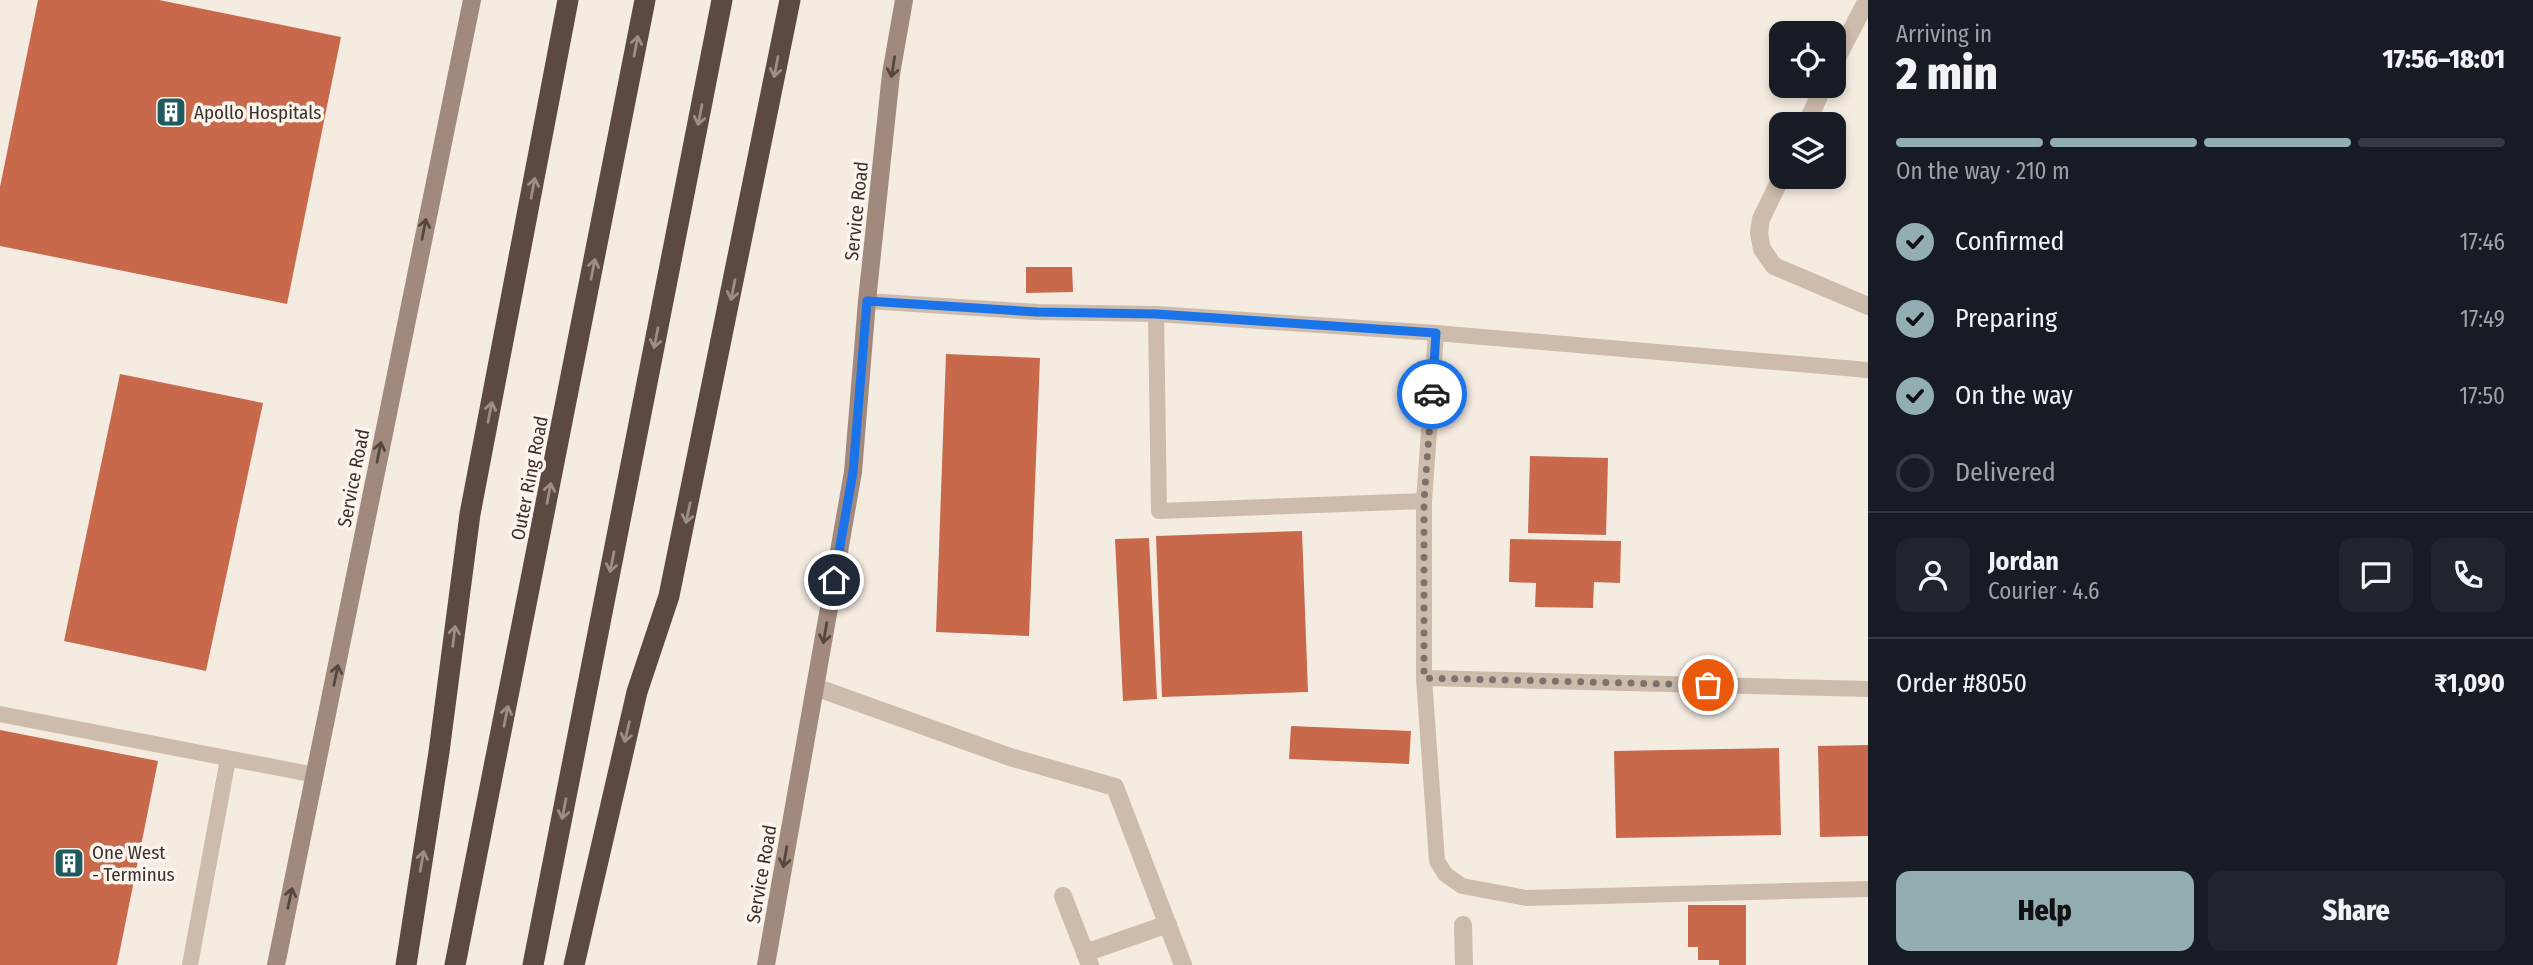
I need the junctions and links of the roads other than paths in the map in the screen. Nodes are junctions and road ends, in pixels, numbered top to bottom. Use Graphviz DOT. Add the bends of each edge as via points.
graph roads {
  1 [pos="472,0"];
  2 [pos="568,0"];
  3 [pos="645,0"];
  4 [pos="722,0"];
  5 [pos="790,0"];
  6 [pos="904,0"];
  7 [pos="1867,0"];
  8 [pos="1846,41"];
  9 [pos="1776,189"];
  10 [pos="867,301"];
  11 [pos="1868,306"];
  12 [pos="1156,314"];
  13 [pos="1436,333"];
  14 [pos="1868,370"];
  15 [pos="1424,501"];
  16 [pos="1424,678"];
  17 [pos="815,687"];
  18 [pos="1868,689"];
  19 [pos="0,714"];
  20 [pos="229,759"];
  21 [pos="315,775"];
  22 [pos="1868,889"];
  23 [pos="1063,896"];
  24 [pos="1168,924"];
  25 [pos="1463,925"];
  26 [pos="1088,959"];
  27 [pos="190,965"];
  28 [pos="276,965"];
  29 [pos="406,965"];
  30 [pos="455,965"];
  31 [pos="533,965"];
  32 [pos="574,965"];
  33 [pos="766,965"];
  34 [pos="1183,965"];
  35 [pos="1464,965"];
  21 -- 1 [label="main road, Service Road, one-way"];
  29 -- 2 [label="highway, one-way" via="470,514"];
  30 -- 3 [label="highway, Outer Ring Road, one-way"];
  4 -- 31 [label="highway, one-way"];
  5 -- 32 [label="highway, one-way" via="672,583 637,692"];
  6 -- 10 [label="main road, Service Road, one-way" via="891,75"];
  7 -- 8 [label="street"];
  9 -- 11 [label="street" via="1759,233 1762,249 1774,267"];
  10 -- 12 [label="lane"];
  10 -- 17 [label="main road, Service Road, one-way" via="853,472"];
  12 -- 13 [label="lane"];
  12 -- 15 [label="lane" via="1159,511"];
  13 -- 14 [label="lane"];
  13 -- 15 [label="lane"];
  15 -- 16 [label="lane"];
  16 -- 18 [label="lane"];
  16 -- 22 [label="lane" via="1437,861 1445,874 1462,886 1526,898"];
  17 -- 24 [label="street" via="1010,757 1115,787"];
  17 -- 33 [label="main road, Service Road, one-way"];
  19 -- 20 [label="lane"];
  20 -- 21 [label="lane"];
  20 -- 27 [label="lane"];
  28 -- 21 [label="main road, Service Road, one-way"];
  23 -- 26 [label="street"];
  24 -- 26 [label="street"];
  24 -- 34 [label="street"];
  25 -- 35 [label="street"];
}
